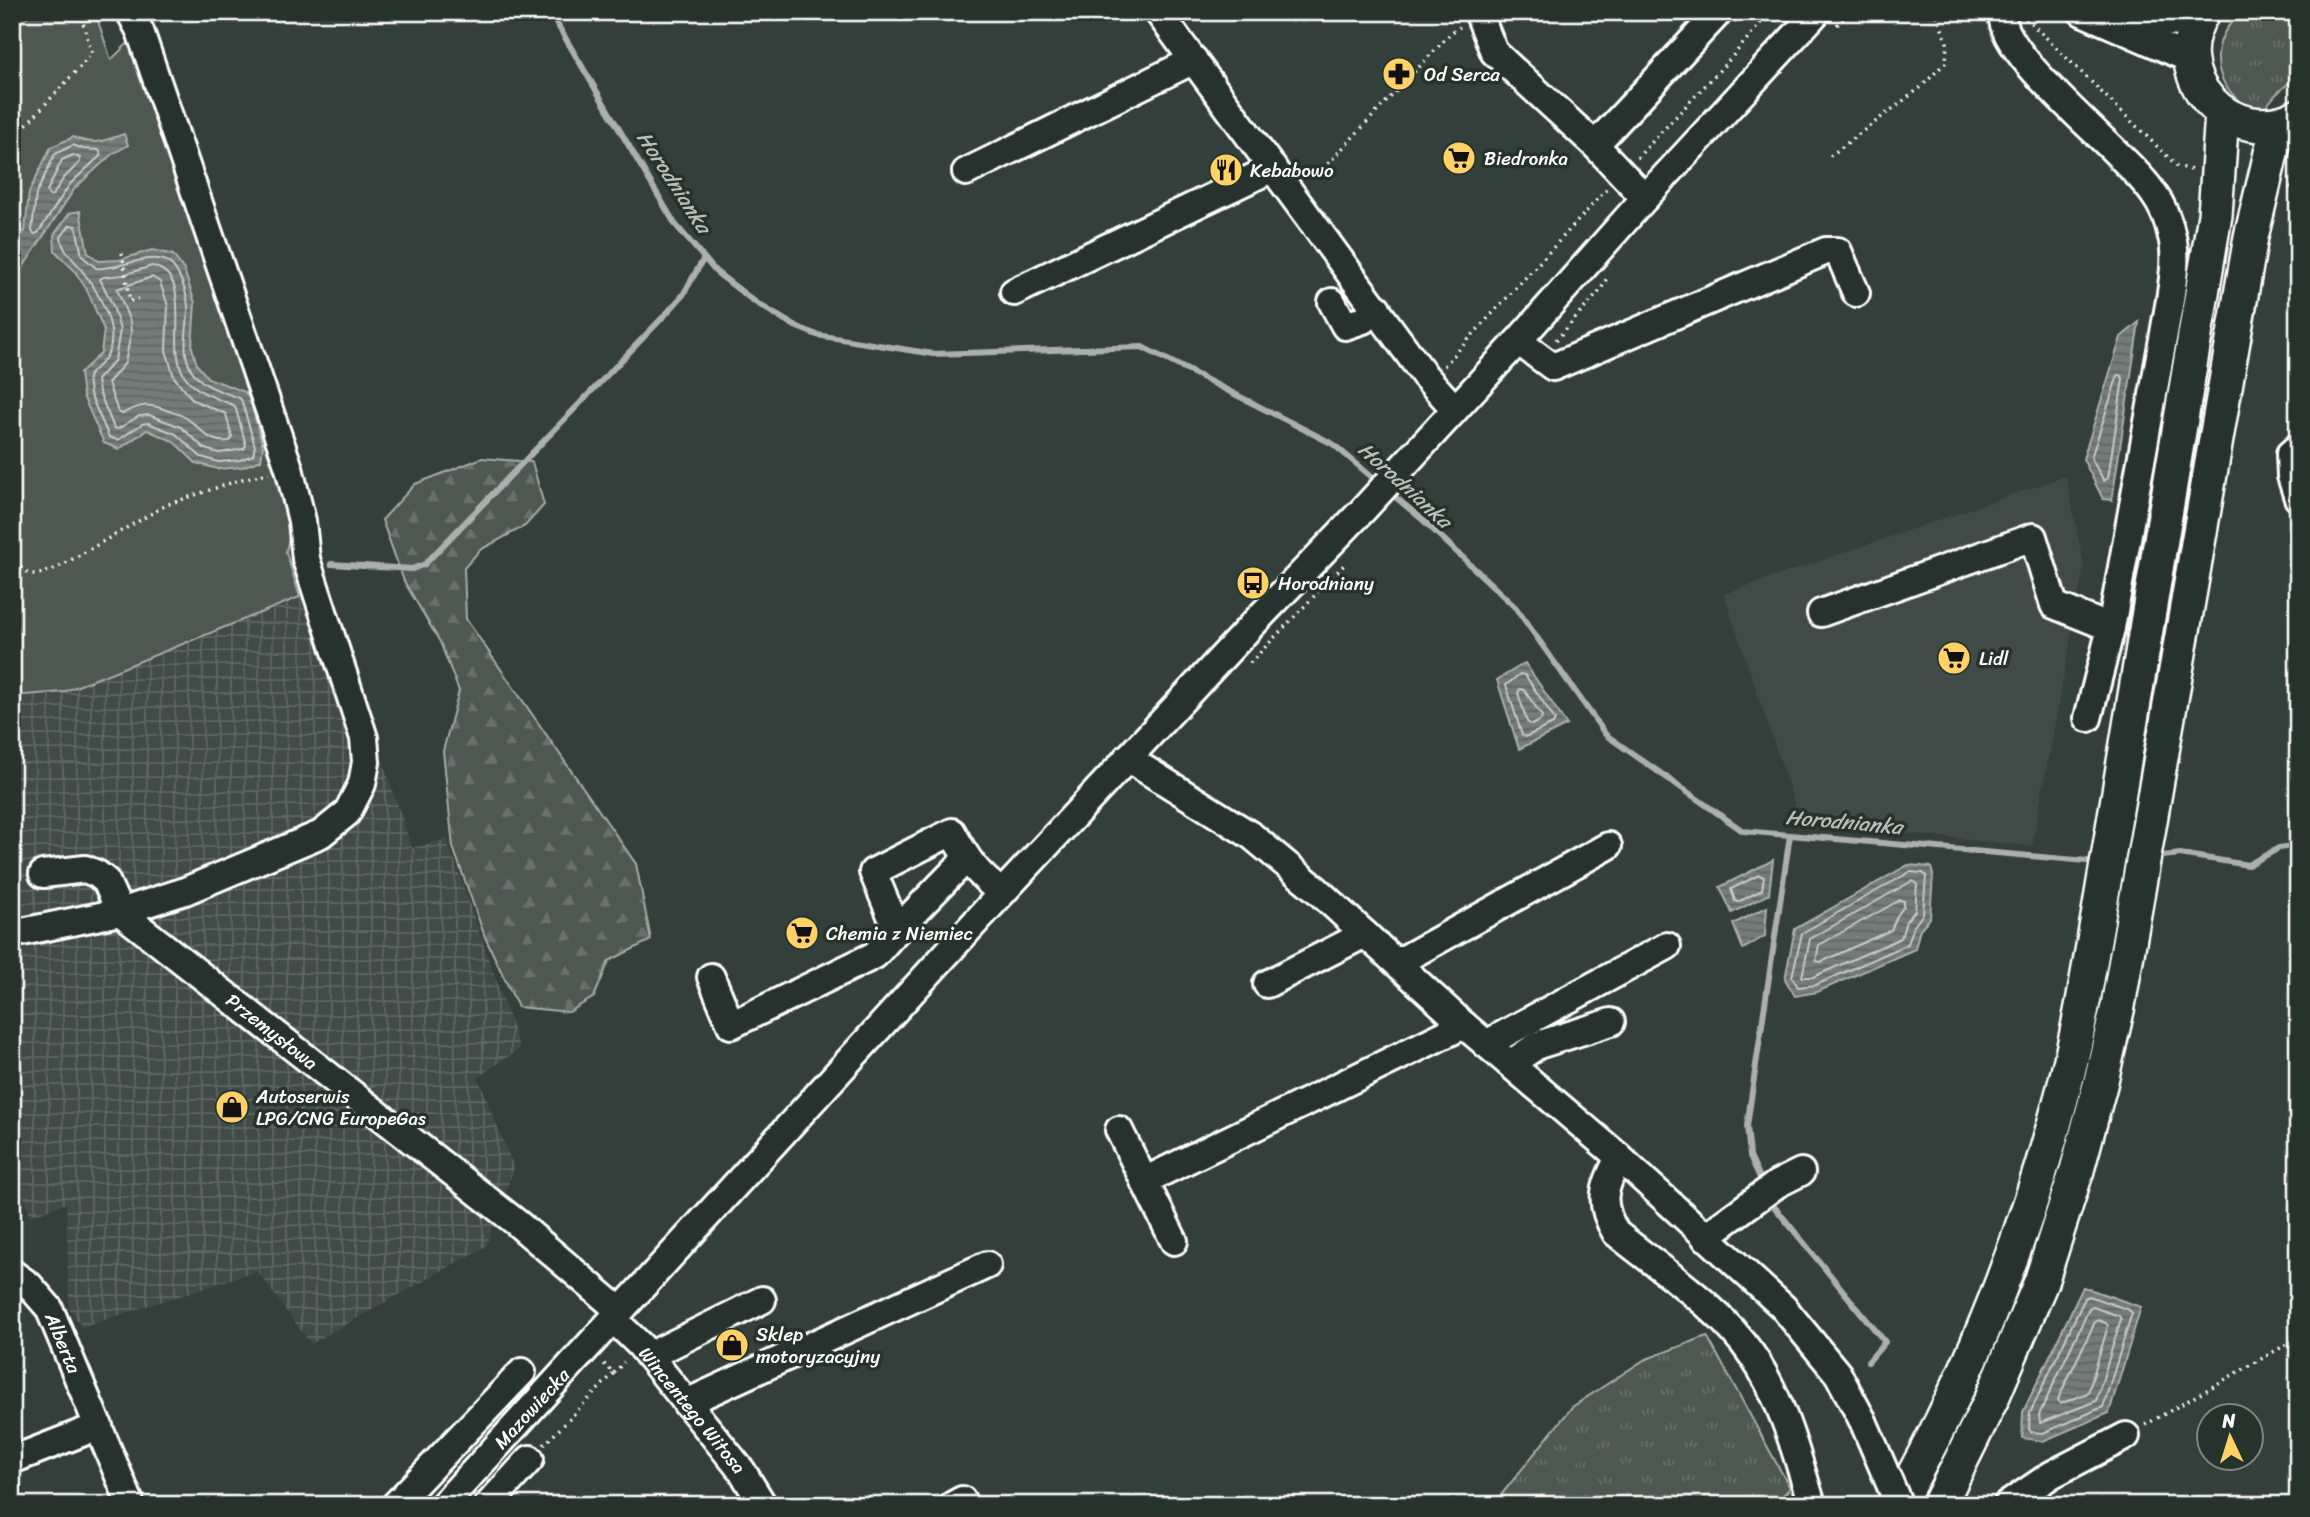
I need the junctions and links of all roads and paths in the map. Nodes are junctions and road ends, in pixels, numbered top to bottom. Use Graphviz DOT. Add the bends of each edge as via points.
graph roads {
  1 [pos="51,12"];
  2 [pos="80,12"];
  3 [pos="130,12"];
  4 [pos="1158,12"];
  5 [pos="1719,12"];
  6 [pos="1770,12"];
  7 [pos="1817,12"];
  8 [pos="1936,12"];
  9 [pos="2082,12"];
  10 [pos="2010,13"];
  11 [pos="1479,15"];
  12 [pos="2199,17"];
  13 [pos="12,18"];
  14 [pos="2110,24"];
  15 [pos="2190,59"];
  16 [pos="1194,60"];
  17 [pos="2222,113"];
  18 [pos="2288,120"];
  19 [pos="12,140"];
  20 [pos="1595,145"];
  21 [pos="1830,156"];
  22 [pos="1273,168"];
  23 [pos="1323,169"];
  24 [pos="2196,171"];
  25 [pos="966,172"];
  26 [pos="1620,174"];
  27 [pos="1645,198"];
  28 [pos="122,253"];
  29 [pos="1014,292"];
  30 [pos="1856,293"];
  31 [pos="138,299"];
  32 [pos="1332,302"];
  33 [pos="1377,308"];
  34 [pos="1518,341"];
  35 [pos="1430,383"];
  36 [pos="1455,409"];
  37 [pos="2294,451"];
  38 [pos="289,468"];
  39 [pos="2298,498"];
  40 [pos="12,556"];
  41 [pos="1348,561"];
  42 [pos="1821,613"];
  43 [pos="2111,628"];
  44 [pos="1241,671"];
  45 [pos="2088,719"];
  46 [pos="1127,758"];
  47 [pos="1608,846"];
  48 [pos="966,859"];
  49 [pos="43,874"];
  50 [pos="1002,893"];
  51 [pos="120,912"];
  52 [pos="897,930"];
  53 [pos="12,934"];
  54 [pos="1365,934"];
  55 [pos="1667,946"];
  56 [pos="1397,963"];
  57 [pos="711,977"];
  58 [pos="1267,984"];
  59 [pos="1611,1021"];
  60 [pos="1464,1025"];
  61 [pos="1486,1044"];
  62 [pos="1510,1063"];
  63 [pos="1119,1130"];
  64 [pos="1619,1157"];
  65 [pos="1801,1172"];
  66 [pos="1144,1181"];
  67 [pos="1705,1237"];
  68 [pos="1174,1241"];
  69 [pos="987,1265"];
  70 [pos="12,1273"];
  71 [pos="762,1300"];
  72 [pos="617,1315"];
  73 [pos="2298,1338"];
  74 [pos="649,1356"];
  75 [pos="522,1372"];
  76 [pos="686,1403"];
  77 [pos="99,1426"];
  78 [pos="2126,1436"];
  79 [pos="530,1459"];
  80 [pos="12,1460"];
  81 [pos="1812,1504"];
  82 [pos="131,1505"];
  83 [pos="395,1505"];
  84 [pos="443,1505"];
  85 [pos="488,1505"];
  86 [pos="763,1505"];
  87 [pos="1898,1505"];
  88 [pos="1939,1505"];
  89 [pos="2007,1505"];
  1 -- 13 [label="path"];
  2 -- 19 [label="path" via="92,54"];
  3 -- 38 [label="street"];
  4 -- 16 [label="street"];
  5 -- 20 [label="street"];
  6 -- 26 [label="path"];
  7 -- 27 [label="street, Mazowiecka"];
  8 -- 21 [label="path" via="1947,43 1946,62 1920,88"];
  9 -- 14 [label="street"];
  10 -- 24 [label="path" via="2031,21 2177,166"];
  10 -- 43 [label="street" via="2001,18 2004,32 2020,56 2153,192 2173,239 2170,300"];
  11 -- 20 [label="street" via="1494,52"];
  11 -- 23 [label="path" via="1452,32"];
  12 -- 14 [label="street"];
  12 -- 15 [label="main road"];
  14 -- 15 [label="street"];
  15 -- 17 [label="main road" via="2195,80"];
  16 -- 22 [label="street"];
  16 -- 25 [label="street"];
  17 -- 18 [label="main road" via="2259,125"];
  17 -- 87 [label="main road" via="2215,215 2100,906 2065,1087 2006,1277 1959,1389"];
  18 -- 88 [label="main road" via="2251,237 2118,1006 2100,1086 2041,1282 1992,1398"];
  20 -- 26 [label="street"];
  22 -- 29 [label="street"];
  22 -- 33 [label="street"];
  26 -- 27 [label="street"];
  26 -- 35 [label="path"];
  27 -- 34 [label="street, Mazowiecka"];
  28 -- 31 [label="path" via="130,301"];
  30 -- 34 [label="street" via="1838,251 1826,251 1553,367"];
  32 -- 33 [label="street" via="1345,326 1363,320"];
  33 -- 35 [label="street"];
  34 -- 36 [label="street, Mazowiecka"];
  35 -- 36 [label="street"];
  36 -- 46 [label="street, Mazowiecka"];
  37 -- 39 [label="street" via="2291,476"];
  38 -- 40 [label="path" via="166,505 40,575 29,574"];
  38 -- 51 [label="street" via="306,559 364,738 362,784 347,813 321,834 185,891"];
  41 -- 44 [label="path"];
  42 -- 43 [label="street" via="2033,537 2054,606"];
  43 -- 45 [label="street"];
  46 -- 50 [label="street, Mazowiecka"];
  46 -- 54 [label="street" via="1252,836"];
  47 -- 56 [label="street"];
  48 -- 50 [label="street"];
  48 -- 52 [label="street"];
  48 -- 52 [label="street" via="952,832 873,872"];
  49 -- 51 [label="street" via="85,869 97,874 106,881"];
  50 -- 72 [label="street, Mazowiecka"];
  51 -- 53 [label="street"];
  51 -- 72 [label="street, Przemysłowa" via="517,1223"];
  52 -- 57 [label="street" via="875,955 731,1025"];
  54 -- 56 [label="street"];
  54 -- 58 [label="street"];
  55 -- 61 [label="street"];
  56 -- 60 [label="street"];
  59 -- 62 [label="street" via="1538,1045"];
  60 -- 61 [label="street"];
  60 -- 66 [label="street"];
  61 -- 62 [label="street"];
  62 -- 64 [label="street"];
  63 -- 66 [label="street"];
  64 -- 67 [label="street"];
  64 -- 81 [label="street" via="1605,1186 1606,1217 1616,1233 1718,1315 1753,1355 1779,1407"];
  65 -- 67 [label="street"];
  66 -- 68 [label="street"];
  67 -- 87 [label="street, bridge" via="1783,1307 1838,1374"];
  69 -- 76 [label="street"];
  70 -- 77 [label="street, Alberta" via="49,1308"];
  71 -- 74 [label="street"];
  72 -- 74 [label="street, Wincentego Witosa"];
  72 -- 84 [label="street, Mazowiecka"];
  73 -- 78 [label="path"];
  74 -- 76 [label="street, Wincentego Witosa"];
  75 -- 83 [label="street"];
  76 -- 86 [label="street, Wincentego Witosa" via="742,1471"];
  77 -- 80 [label="street"];
  77 -- 82 [label="street, Alberta"];
  78 -- 89 [label="street" via="2051,1475"];
  79 -- 85 [label="street"];
}
